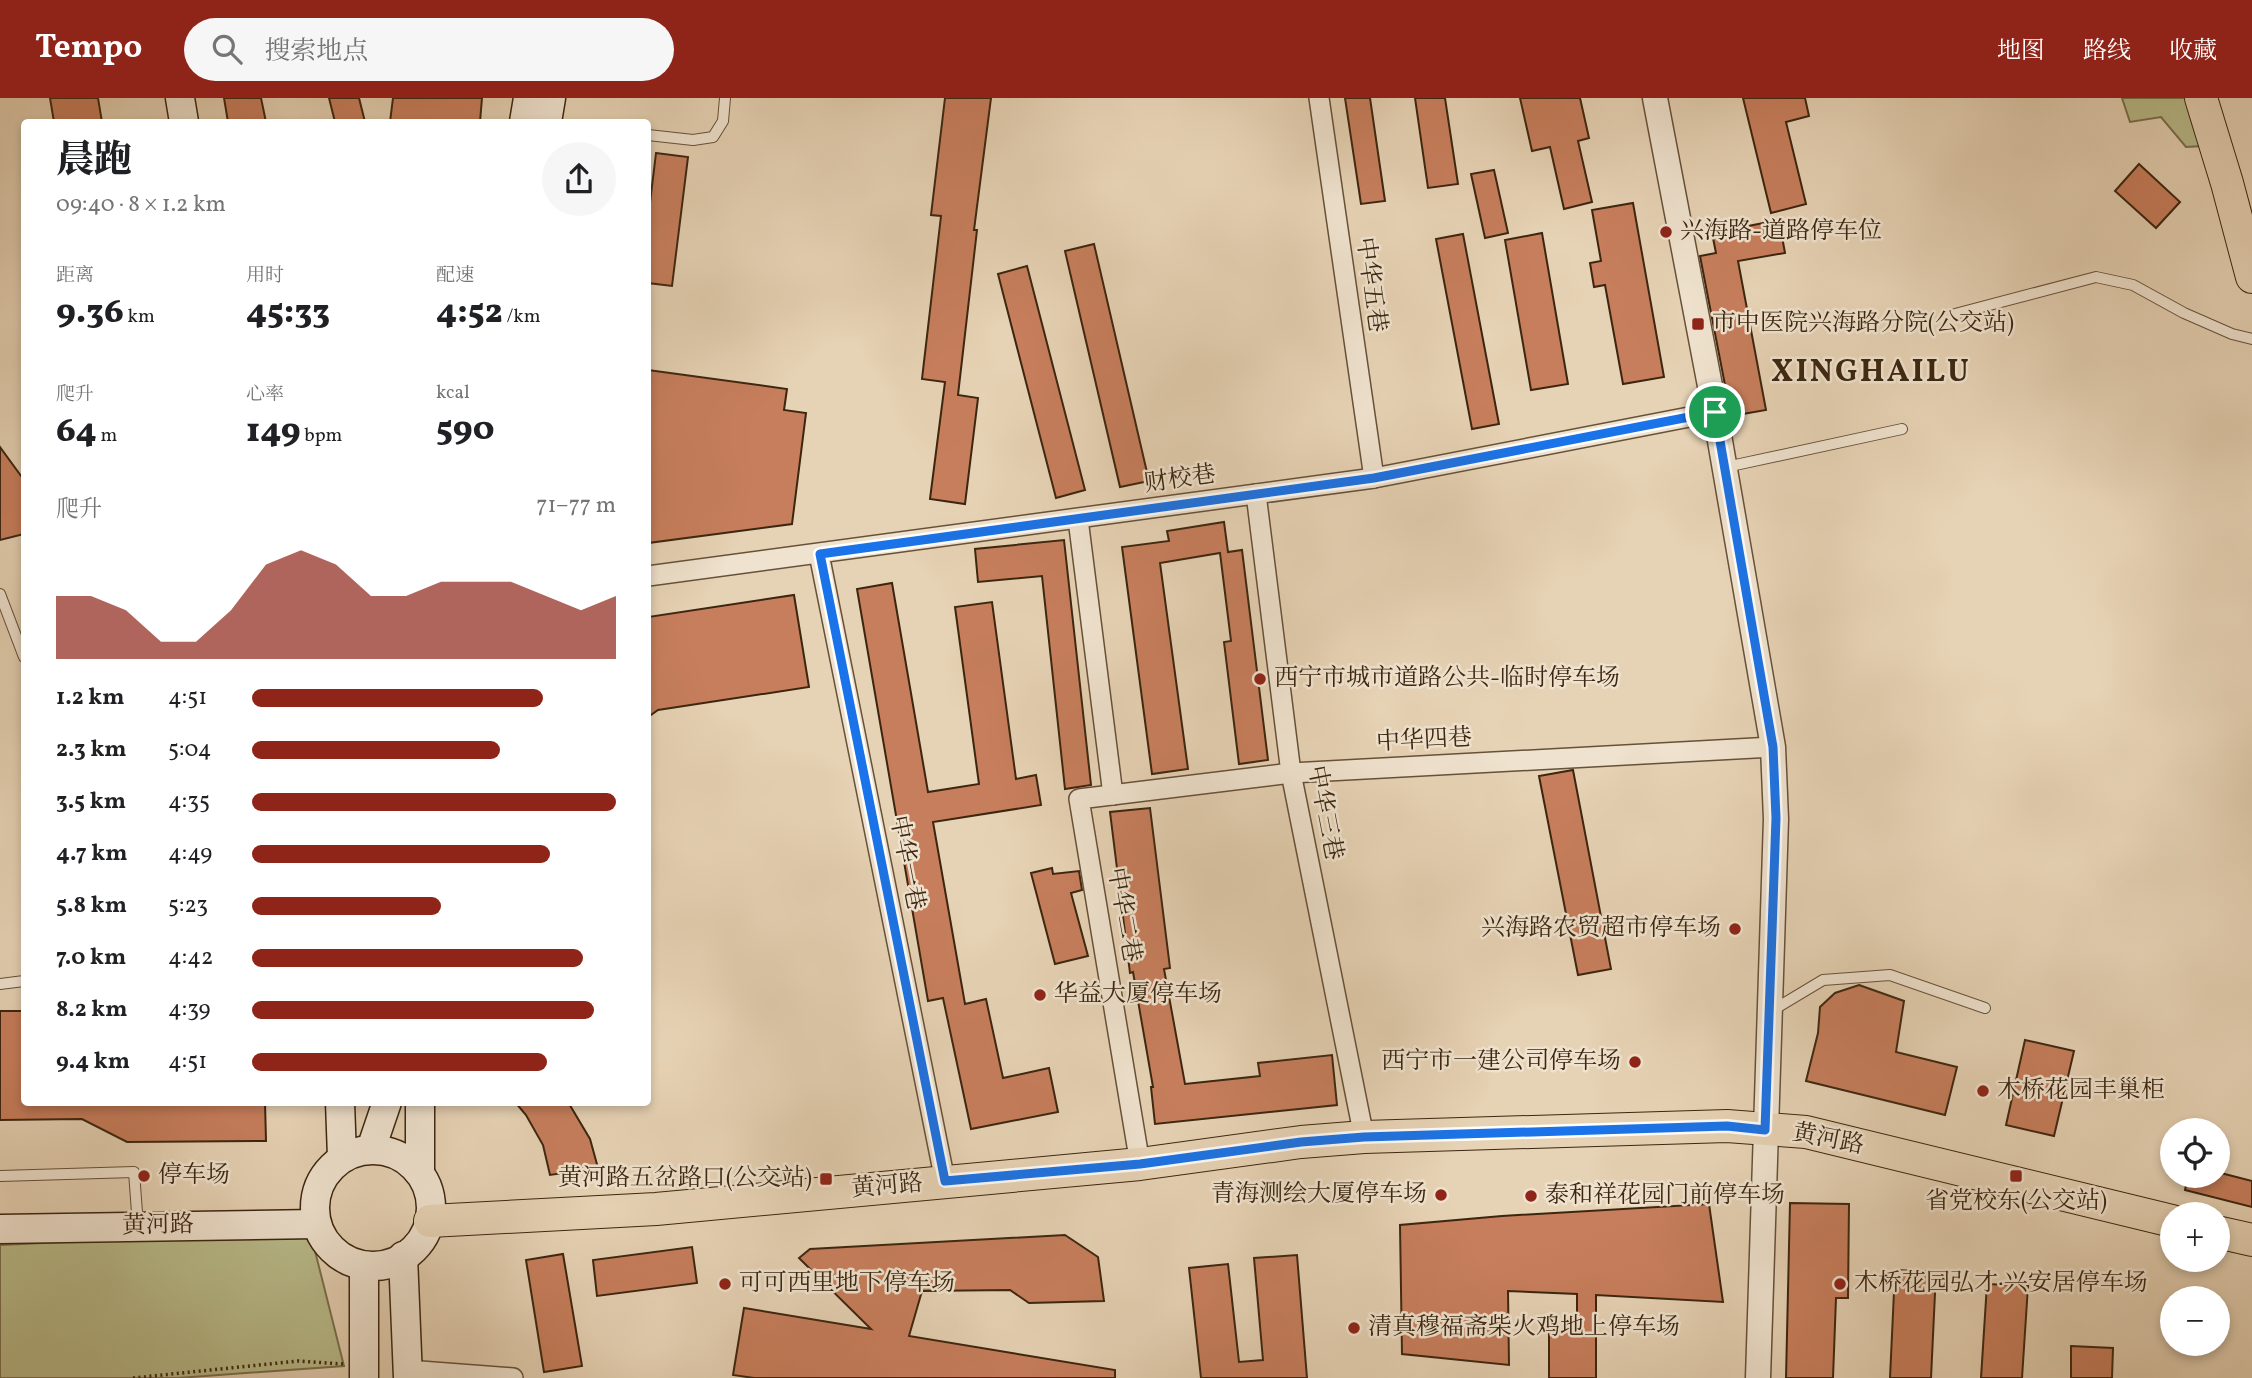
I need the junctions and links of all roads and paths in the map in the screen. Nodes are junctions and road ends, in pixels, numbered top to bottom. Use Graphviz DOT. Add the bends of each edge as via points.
graph roads {
  1 [pos="180,98"];
  2 [pos="528,98"];
  3 [pos="551,98"];
  4 [pos="725,98"];
  5 [pos="1319,98"];
  6 [pos="1656,98"];
  7 [pos="2201,98"];
  8 [pos="2221,98"];
  9 [pos="184,119"];
  10 [pos="524,119"];
  11 [pos="548,119"];
  12 [pos="651,135"];
  13 [pos="2252,199"];
  14 [pos="2252,277"];
  15 [pos="1955,314"];
  16 [pos="2252,339"];
  17 [pos="1715,412"];
  18 [pos="1902,429"];
  19 [pos="1725,467"];
  20 [pos="1374,478"];
  21 [pos="1256,494"];
  22 [pos="1078,519"];
  23 [pos="820,554"];
  24 [pos="651,576"];
  25 [pos="0,594"];
  26 [pos="21,649"];
  27 [pos="1773,747"];
  28 [pos="1291,773"];
  29 [pos="1113,794"];
  30 [pos="1079,799"];
  31 [pos="21,981"];
  32 [pos="0,984"];
  33 [pos="1985,1007"];
  34 [pos="1769,1012"];
  35 [pos="340,1106"];
  36 [pos="386,1106"];
  37 [pos="420,1106"];
  38 [pos="1765,1130"];
  39 [pos="1364,1137"];
  40 [pos="371,1149"];
  41 [pos="342,1157"];
  42 [pos="1140,1164"];
  43 [pos="420,1172"];
  44 [pos="0,1176"];
  45 [pos="945,1181"];
  46 [pos="2160,1218"];
  47 [pos="430,1220"];
  48 [pos="316,1224"];
  49 [pos="138,1227"];
  50 [pos="0,1228"];
  51 [pos="2230,1235"];
  52 [pos="2252,1240"];
  53 [pos="403,1256"];
  54 [pos="364,1266"];
  55 [pos="364,1371"];
  56 [pos="407,1374"];
  57 [pos="133,1378"];
  58 [pos="513,1378"];
  59 [pos="1758,1378"];
  1 -- 9 [label="main road"];
  2 -- 10 [label="main road"];
  3 -- 11 [label="main road"];
  4 -- 12 [label="lane" via="723,121 713,137 693,140"];
  5 -- 20 [label="street, 中华五巷"];
  6 -- 17 [label="street"];
  7 -- 14 [label="main road"];
  8 -- 13 [label="main road"];
  15 -- 16 [label="lane" via="2096,277 2133,285 2183,313"];
  17 -- 19 [label="street"];
  17 -- 20 [label="street, 财校巷"];
  18 -- 19 [label="lane"];
  19 -- 27 [label="street"];
  20 -- 21 [label="street, 财校巷"];
  21 -- 22 [label="street, 财校巷"];
  21 -- 28 [label="street, 中华三巷"];
  22 -- 23 [label="street, 财校巷"];
  22 -- 29 [label="street"];
  23 -- 24 [label="street, 财校巷"];
  23 -- 45 [label="street, 中华一巷"];
  25 -- 26 [label="lane"];
  27 -- 28 [label="street, 中华四巷"];
  27 -- 34 [label="street" via="1776,818"];
  28 -- 29 [label="street, 中华四巷"];
  28 -- 39 [label="street, 中华三巷"];
  29 -- 30 [label="street, 中华四巷"];
  30 -- 42 [label="street, 中华二巷"];
  31 -- 32 [label="lane"];
  33 -- 34 [label="lane" via="1890,975 1823,980"];
  34 -- 38 [label="street"];
  35 -- 41 [label="main road"];
  36 -- 40 [label="main road"];
  37 -- 43 [label="main road"];
  38 -- 39 [label="main road, 黄河路" via="1727,1126"];
  38 -- 46 [label="main road, 黄河路" via="1806,1132"];
  38 -- 59 [label="street"];
  39 -- 42 [label="main road, 黄河路"];
  40 -- 41 [label="main road"];
  40 -- 43 [label="main road" via="396,1154"];
  41 -- 48 [label="main road" via="322,1177 315,1196"];
  42 -- 45 [label="main road, 黄河路"];
  43 -- 47 [label="main road" via="429,1191"];
  44 -- 49 [label="lane" via="134,1172"];
  45 -- 47 [label="main road, 黄河路" via="656,1209"];
  47 -- 53 [label="main road" via="420,1243"];
  48 -- 49 [label="main road, 黄河路"];
  48 -- 54 [label="main road" via="331,1249"];
  49 -- 50 [label="main road, 黄河路"];
  51 -- 52 [label="main road"];
  53 -- 54 [label="main road" via="394,1263"];
  53 -- 56 [label="main road"];
  54 -- 55 [label="main road"];
  55 -- 57 [label="path" via="298,1361"];
  56 -- 58 [label="street"];
}
